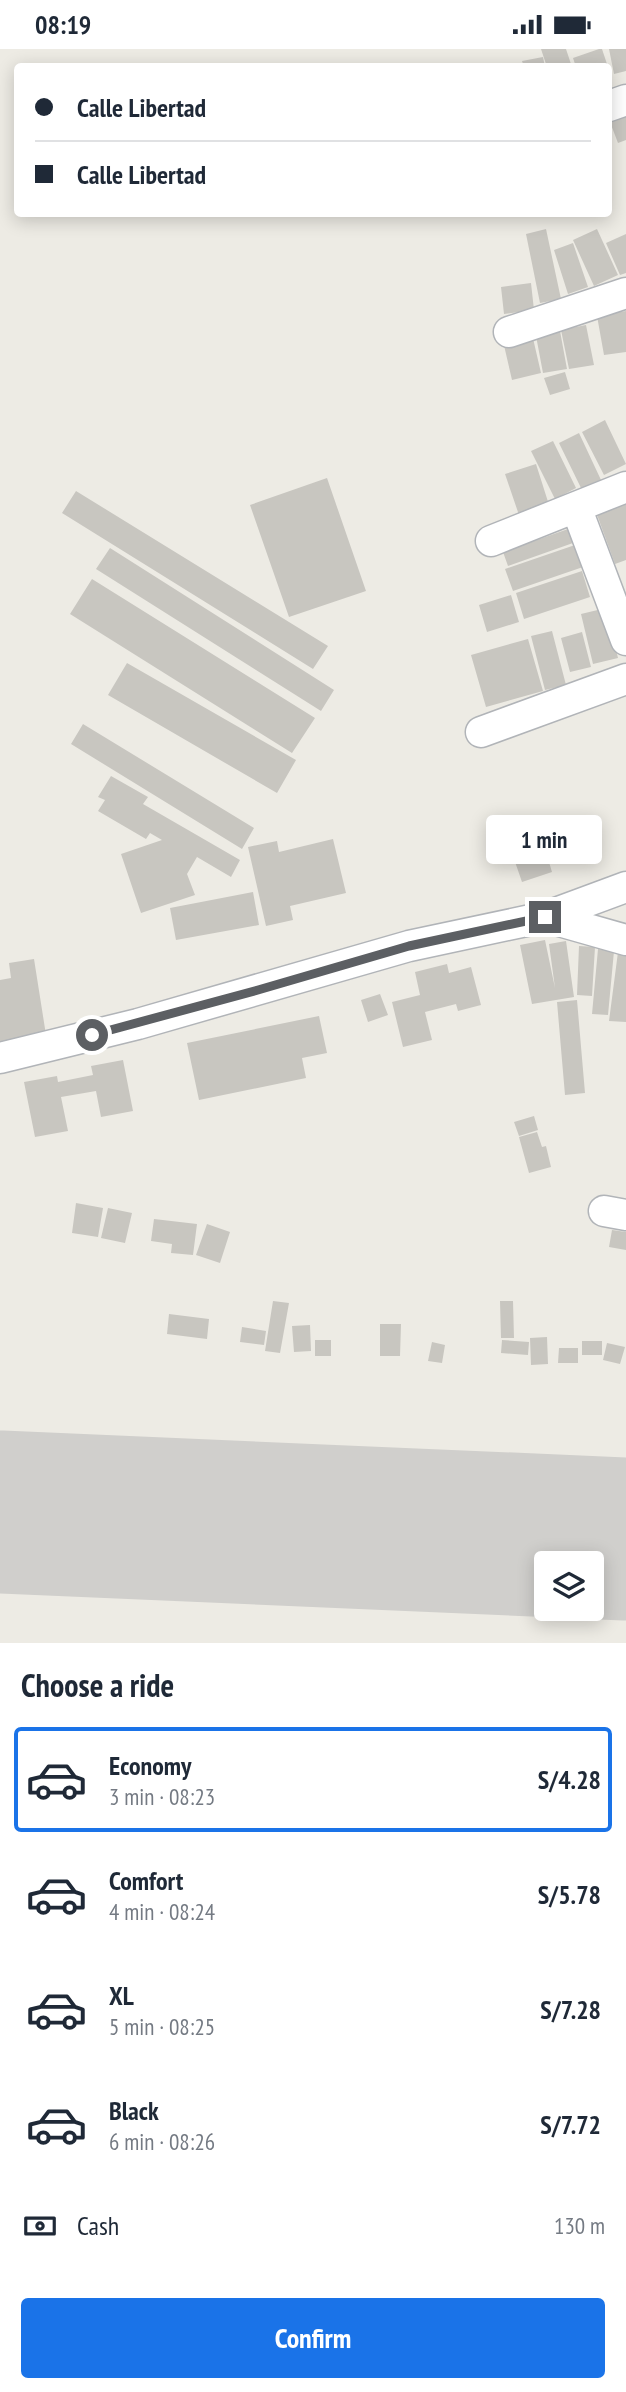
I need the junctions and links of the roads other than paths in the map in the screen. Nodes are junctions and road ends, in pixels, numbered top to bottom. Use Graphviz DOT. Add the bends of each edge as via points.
graph roads {
  1 [pos="626,293"];
  2 [pos="509,333"];
  3 [pos="626,487"];
  4 [pos="576,507"];
  5 [pos="491,541"];
  6 [pos="626,641"];
  7 [pos="626,679"];
  8 [pos="481,732"];
  9 [pos="626,887"];
  10 [pos="545,917"];
  11 [pos="626,940"];
  12 [pos="0,1058"];
  1 -- 2 [label="street"];
  3 -- 4 [label="street"];
  4 -- 5 [label="street"];
  4 -- 6 [label="street"];
  7 -- 8 [label="street"];
  9 -- 10 [label="street"];
  10 -- 11 [label="street"];
  10 -- 12 [label="street" via="409,946 138,1024"];
}
